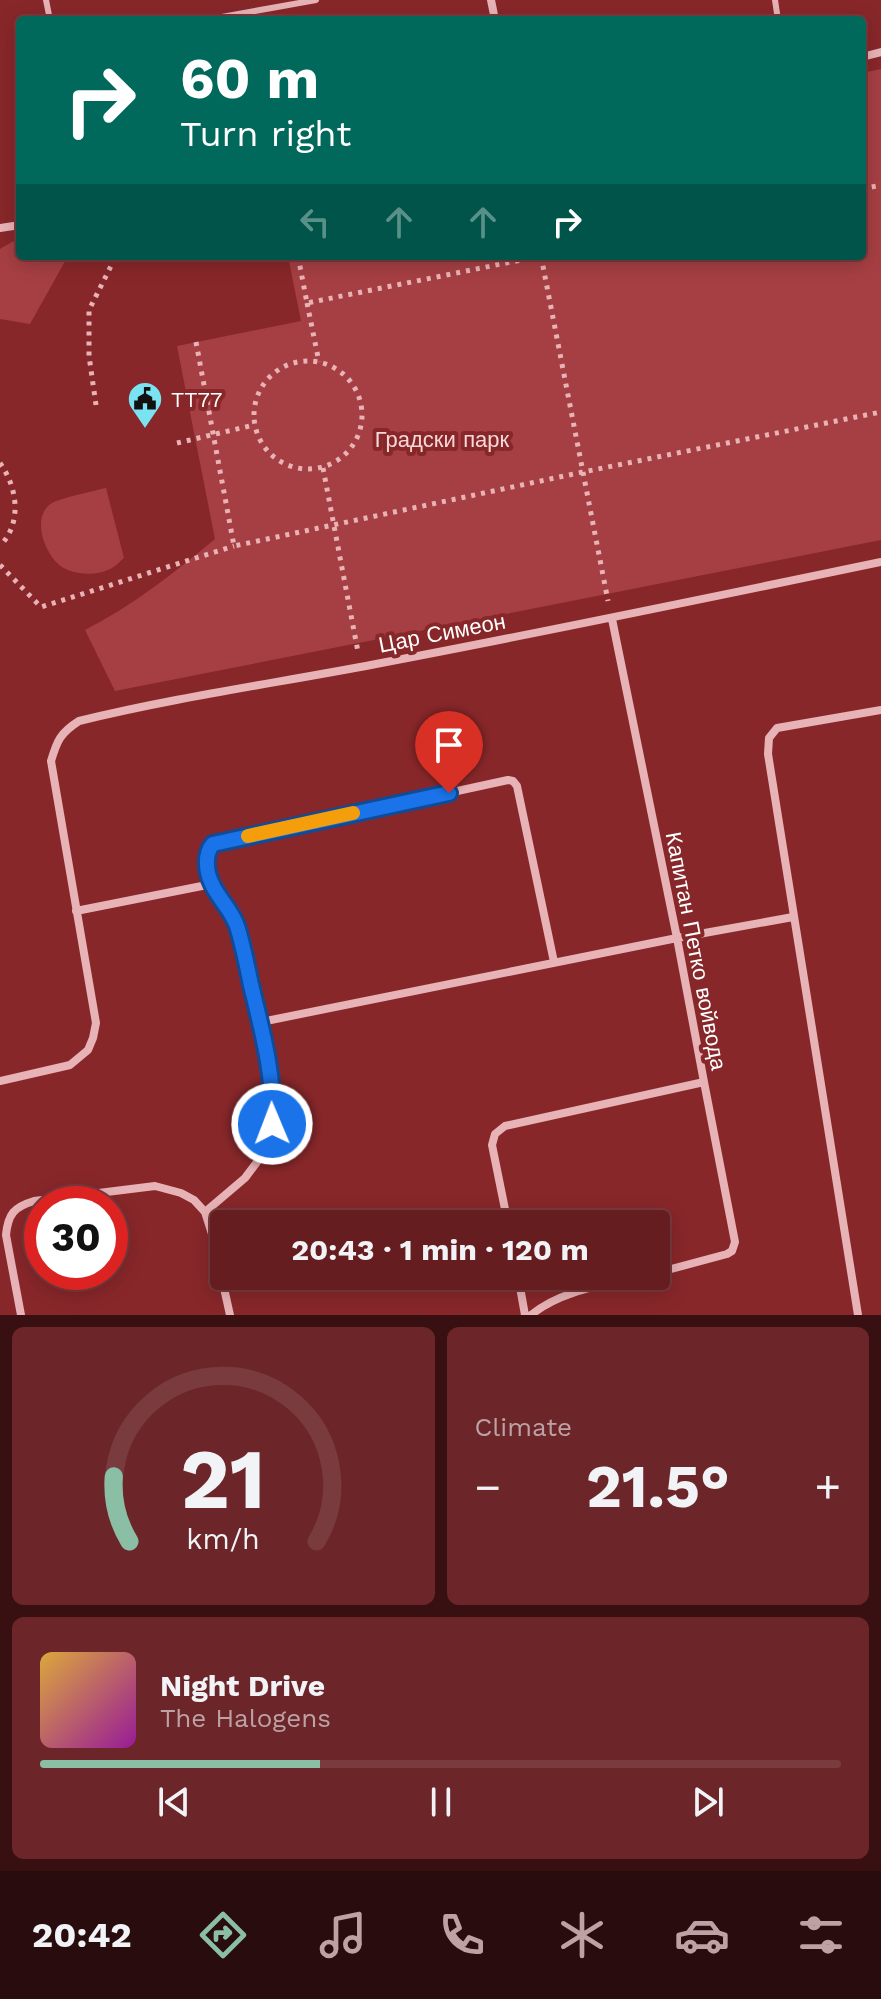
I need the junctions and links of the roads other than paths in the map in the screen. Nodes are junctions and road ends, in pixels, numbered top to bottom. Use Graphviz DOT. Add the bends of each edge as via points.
graph roads {
  1 [pos="316,0"];
  2 [pos="227,16"];
  3 [pos="881,562"];
  4 [pos="612,619"];
  5 [pos="881,710"];
  6 [pos="212,884"];
  7 [pos="76,911"];
  8 [pos="793,917"];
  9 [pos="677,938"];
  10 [pos="554,962"];
  11 [pos="261,1022"];
  12 [pos="0,1081"];
  13 [pos="704,1082"];
  14 [pos="505,1210"];
  15 [pos="205,1212"];
  16 [pos="670,1269"];
  17 [pos="522,1290"];
  18 [pos="587,1290"];
  19 [pos="21,1315"];
  20 [pos="230,1315"];
  21 [pos="528,1315"];
  22 [pos="858,1315"];
  1 -- 2 [label="lane"];
  3 -- 4 [label="street, Цар Симеон"];
  4 -- 7 [label="street, Цар Симеон" via="79,721 56,742 51,761"];
  4 -- 9 [label="street, Капитан Петко войвода"];
  5 -- 8 [label="street" via="777,728 769,738"];
  6 -- 7 [label="street"];
  6 -- 10 [label="street" via="206,857 213,844 513,781"];
  6 -- 11 [label="street" via="236,924"];
  7 -- 12 [label="street, Цар Симеон" via="96,1023 88,1050 70,1065"];
  8 -- 9 [label="street"];
  8 -- 22 [label="street"];
  9 -- 10 [label="street"];
  9 -- 13 [label="street, Капитан Петко войвода"];
  10 -- 11 [label="street"];
  11 -- 15 [label="street" via="274,1097 266,1150 245,1178"];
  13 -- 14 [label="street, Капитан Петко войвода" via="505,1126 492,1145"];
  13 -- 16 [label="street" via="735,1242 727,1254"];
  15 -- 19 [label="street" via="181,1193 155,1186 21,1205 7,1223 6,1235"];
  15 -- 20 [label="street"];
  17 -- 21 [label="street"];
  18 -- 21 [label="street" via="559,1297"];
}
